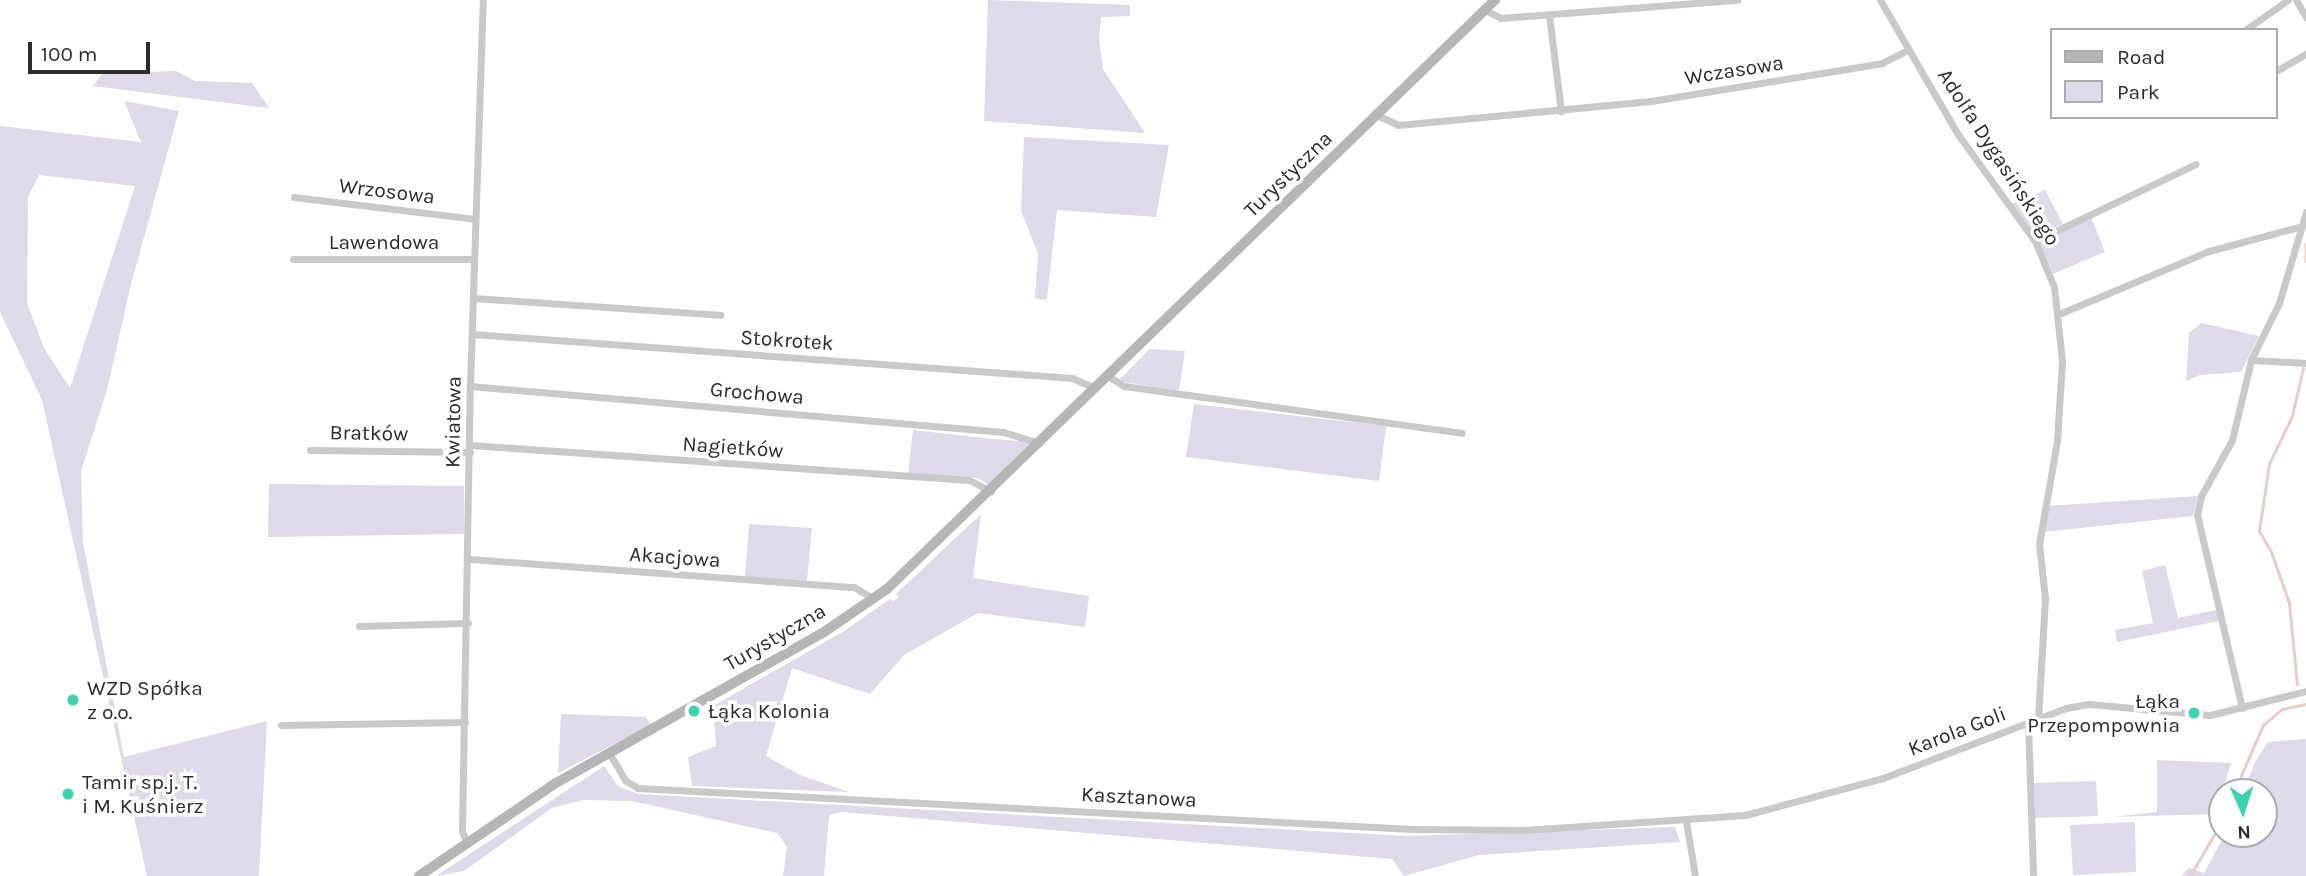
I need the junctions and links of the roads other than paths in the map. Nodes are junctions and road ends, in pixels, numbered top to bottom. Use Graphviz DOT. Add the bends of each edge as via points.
graph roads {
  1 [pos="483,0"];
  2 [pos="1495,0"];
  3 [pos="1737,0"];
  4 [pos="1880,0"];
  5 [pos="2287,0"];
  6 [pos="2296,0"];
  7 [pos="1485,10"];
  8 [pos="1549,15"];
  9 [pos="2306,16"];
  10 [pos="2248,28"];
  11 [pos="1909,49"];
  12 [pos="2306,54"];
  13 [pos="2278,70"];
  14 [pos="1562,111"];
  15 [pos="1377,115"];
  16 [pos="2196,164"];
  17 [pos="294,197"];
  18 [pos="2306,212"];
  19 [pos="475,219"];
  20 [pos="2302,226"];
  21 [pos="2035,241"];
  22 [pos="474,259"];
  23 [pos="293,260"];
  24 [pos="473,298"];
  25 [pos="2059,314"];
  26 [pos="720,315"];
  27 [pos="472,334"];
  28 [pos="2251,360"];
  29 [pos="2306,363"];
  30 [pos="1108,376"];
  31 [pos="470,386"];
  32 [pos="1096,388"];
  33 [pos="1462,433"];
  34 [pos="1039,443"];
  35 [pos="470,448"];
  36 [pos="310,450"];
  37 [pos="991,491"];
  38 [pos="470,559"];
  39 [pos="874,599"];
  40 [pos="468,623"];
  41 [pos="359,626"];
  42 [pos="2306,691"];
  43 [pos="2242,708"];
  44 [pos="2038,719"];
  45 [pos="465,722"];
  46 [pos="2028,723"];
  47 [pos="281,725"];
  48 [pos="609,753"];
  49 [pos="1686,821"];
  50 [pos="467,843"];
  51 [pos="419,876"];
  52 [pos="1695,876"];
  53 [pos="2033,876"];
  1 -- 19 [label="street, Kwiatowa"];
  2 -- 7 [label="main road, Turystyczna"];
  3 -- 8 [label="street"];
  4 -- 11 [label="street, Adolfa Dygasińskiego"];
  5 -- 10 [label="street"];
  6 -- 9 [label="street"];
  7 -- 8 [label="street" via="1497,18"];
  7 -- 15 [label="main road, Turystyczna"];
  8 -- 14 [label="street"];
  11 -- 14 [label="street, Wczasowa" via="1882,64"];
  11 -- 21 [label="street, Adolfa Dygasińskiego" via="1957,133"];
  12 -- 13 [label="street"];
  14 -- 15 [label="street, Wczasowa" via="1398,125"];
  15 -- 30 [label="main road, Turystyczna"];
  16 -- 21 [label="street"];
  17 -- 19 [label="street, Wrzosowa"];
  18 -- 20 [label="street"];
  19 -- 22 [label="street, Kwiatowa"];
  20 -- 25 [label="street" via="2209,251"];
  20 -- 28 [label="street" via="2279,303"];
  21 -- 25 [label="street, Adolfa Dygasińskiego" via="2054,287"];
  22 -- 23 [label="street, Lawendowa"];
  22 -- 24 [label="street, Kwiatowa"];
  24 -- 26 [label="street"];
  24 -- 27 [label="street, Kwiatowa"];
  25 -- 44 [label="street, Adolfa Dygasińskiego" via="2057,441 2039,544 2045,598"];
  27 -- 31 [label="street, Kwiatowa"];
  27 -- 32 [label="street, Stokrotek" via="1072,378"];
  28 -- 29 [label="street"];
  28 -- 43 [label="street" via="2232,440 2200,496 2197,515"];
  30 -- 32 [label="main road, Turystyczna"];
  30 -- 33 [label="street" via="1124,386"];
  31 -- 34 [label="street, Grochowa" via="1003,432"];
  31 -- 35 [label="street, Kwiatowa"];
  32 -- 34 [label="main road, Turystyczna"];
  34 -- 37 [label="main road, Turystyczna"];
  35 -- 36 [label="street, Bratków"];
  35 -- 37 [label="street, Nagietków" via="969,480"];
  35 -- 38 [label="street, Kwiatowa"];
  37 -- 39 [label="main road, Turystyczna"];
  38 -- 39 [label="street, Akacjowa" via="854,587"];
  38 -- 40 [label="street, Kwiatowa"];
  39 -- 48 [label="main road, Turystyczna"];
  40 -- 41 [label="street"];
  40 -- 45 [label="street, Kwiatowa"];
  42 -- 43 [label="street, Karola Goli"];
  43 -- 44 [label="street, Karola Goli" via="2189,716 2089,704"];
  44 -- 46 [label="street, Karola Goli"];
  45 -- 47 [label="street"];
  45 -- 50 [label="street, Kwiatowa" via="462,831"];
  46 -- 49 [label="street, Karola Goli" via="1883,778 1745,816"];
  46 -- 53 [label="street"];
  48 -- 49 [label="street, Kasztanowa" via="626,781 638,788 1412,829 1524,830"];
  48 -- 50 [label="main road, Turystyczna"];
  49 -- 52 [label="street"];
  50 -- 51 [label="main road, Turystyczna"];
}
